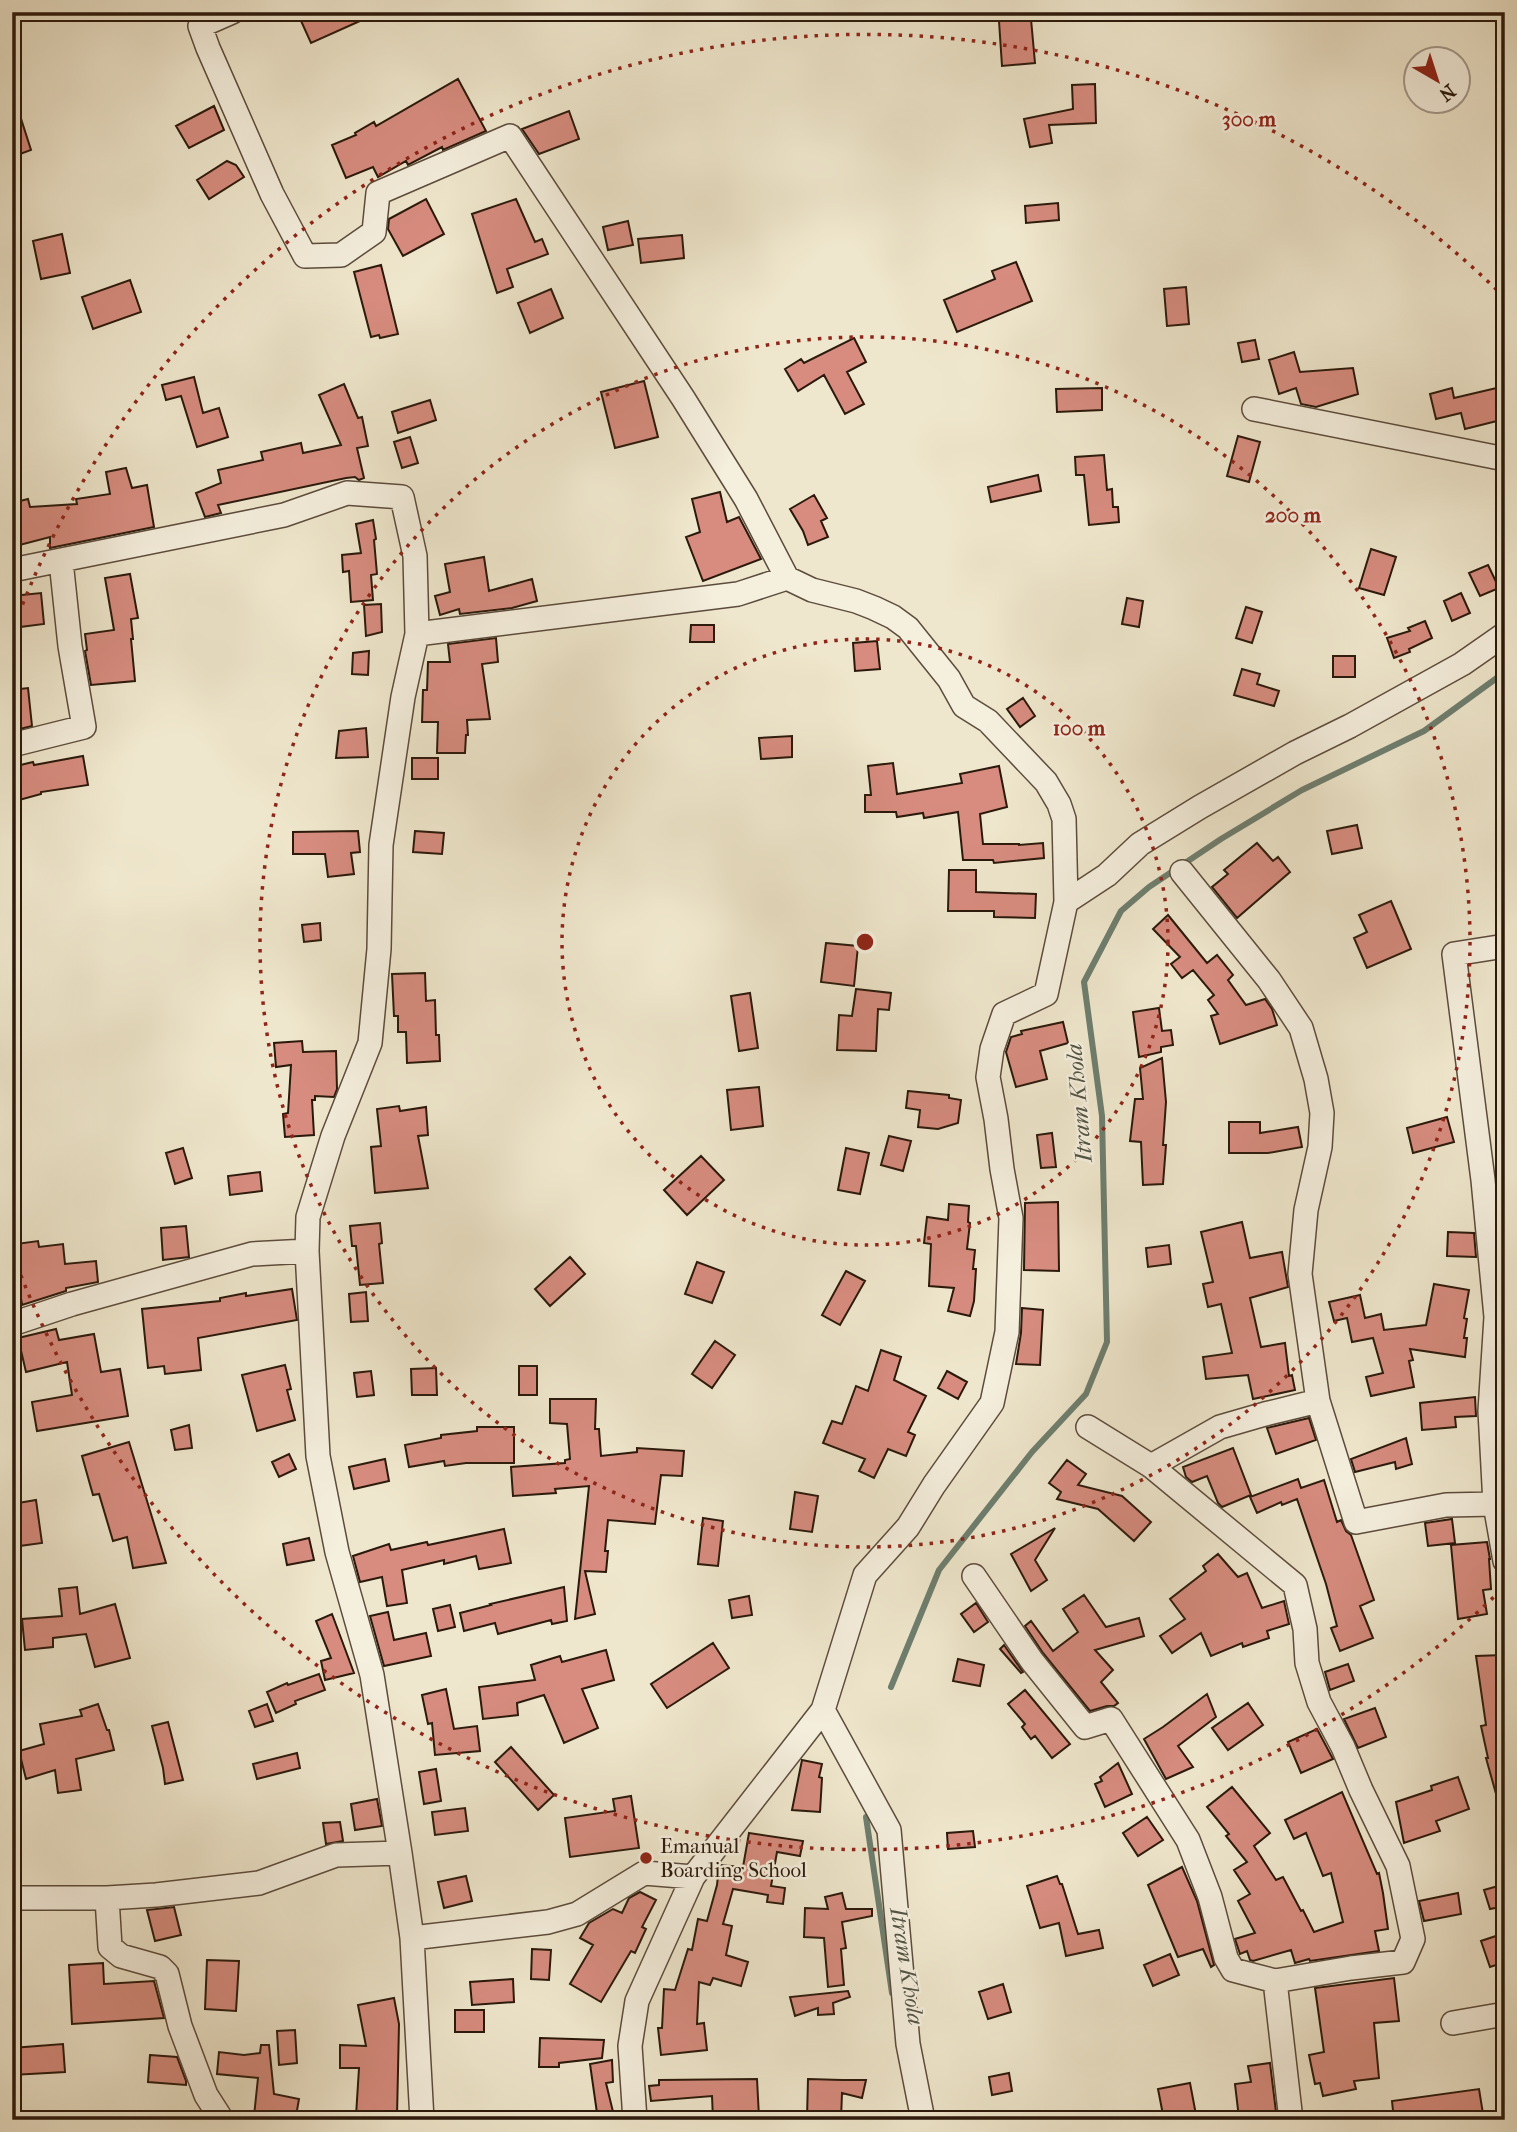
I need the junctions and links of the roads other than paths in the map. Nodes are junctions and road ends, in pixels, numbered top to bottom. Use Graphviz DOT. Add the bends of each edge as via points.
graph roads {
  1 [pos="232,12"];
  2 [pos="1254,409"];
  3 [pos="1505,459"];
  4 [pos="61,561"];
  5 [pos="12,570"];
  6 [pos="787,578"];
  7 [pos="417,634"];
  8 [pos="1505,634"];
  9 [pos="12,745"];
  10 [pos="1182,872"];
  11 [pos="1066,902"];
  12 [pos="1505,946"];
  13 [pos="307,1251"];
  14 [pos="12,1324"];
  15 [pos="1318,1401"];
  16 [pos="1088,1427"];
  17 [pos="1151,1466"];
  18 [pos="1495,1504"];
  19 [pos="1505,1561"];
  20 [pos="974,1576"];
  21 [pos="823,1710"];
  22 [pos="400,1853"];
  23 [pos="694,1877"];
  24 [pos="12,1898"];
  25 [pos="107,1898"];
  26 [pos="412,1938"];
  27 [pos="1275,1981"];
  28 [pos="1505,2014"];
  29 [pos="1453,2024"];
  30 [pos="222,2120"];
  31 [pos="422,2120"];
  32 [pos="635,2120"];
  33 [pos="923,2120"];
  34 [pos="1291,2120"];
  1 -- 6 [label="street" via="200,26 272,194 305,256 341,255 374,232 377,193 510,136 684,398 746,499"];
  2 -- 3 [label="street"];
  4 -- 5 [label="street"];
  4 -- 7 [label="street" via="284,515 347,493 402,497 415,556"];
  4 -- 9 [label="street" via="84,727"];
  6 -- 7 [label="street" via="738,594"];
  6 -- 11 [label="street" via="856,601 908,628 949,679 964,706 988,721 1046,782 1064,819"];
  7 -- 13 [label="street" via="381,845 379,949 370,1043 311,1205"];
  8 -- 11 [label="street" via="1462,664 1200,807 1140,844 1107,875"];
  10 -- 15 [label="street" via="1269,980 1301,1028 1316,1079 1322,1113 1320,1147 1306,1210 1300,1274"];
  11 -- 21 [label="street" via="1046,994 1004,1014 992,1049 988,1077 1011,1218 1007,1332 992,1403 908,1527 865,1575"];
  12 -- 18 [label="street" via="1454,954 1496,1317 1490,1410"];
  13 -- 14 [label="street" via="252,1254"];
  13 -- 22 [label="street" via="318,1457 337,1552 372,1675"];
  15 -- 17 [label="street" via="1220,1427"];
  15 -- 18 [label="street" via="1356,1522 1446,1504"];
  16 -- 17 [label="street"];
  17 -- 27 [label="street" via="1294,1585 1305,1629 1307,1663 1319,1702 1398,1866 1413,1939 1403,1962"];
  18 -- 19 [label="street"];
  20 -- 27 [label="street" via="1032,1661 1085,1727 1111,1719 1188,1840 1233,1970"];
  21 -- 23 [label="street"];
  21 -- 33 [label="street" via="889,1830 908,2045"];
  22 -- 25 [label="street" via="336,1855 259,1883"];
  22 -- 26 [label="street"];
  23 -- 26 [label="street" via="644,1873 577,1914 548,1923"];
  23 -- 32 [label="street" via="637,2001 630,2046"];
  24 -- 25 [label="street"];
  25 -- 30 [label="street" via="110,1947 167,1974 180,2026 206,2095"];
  26 -- 31 [label="street"];
  27 -- 34 [label="street"];
  28 -- 29 [label="street"];
}
